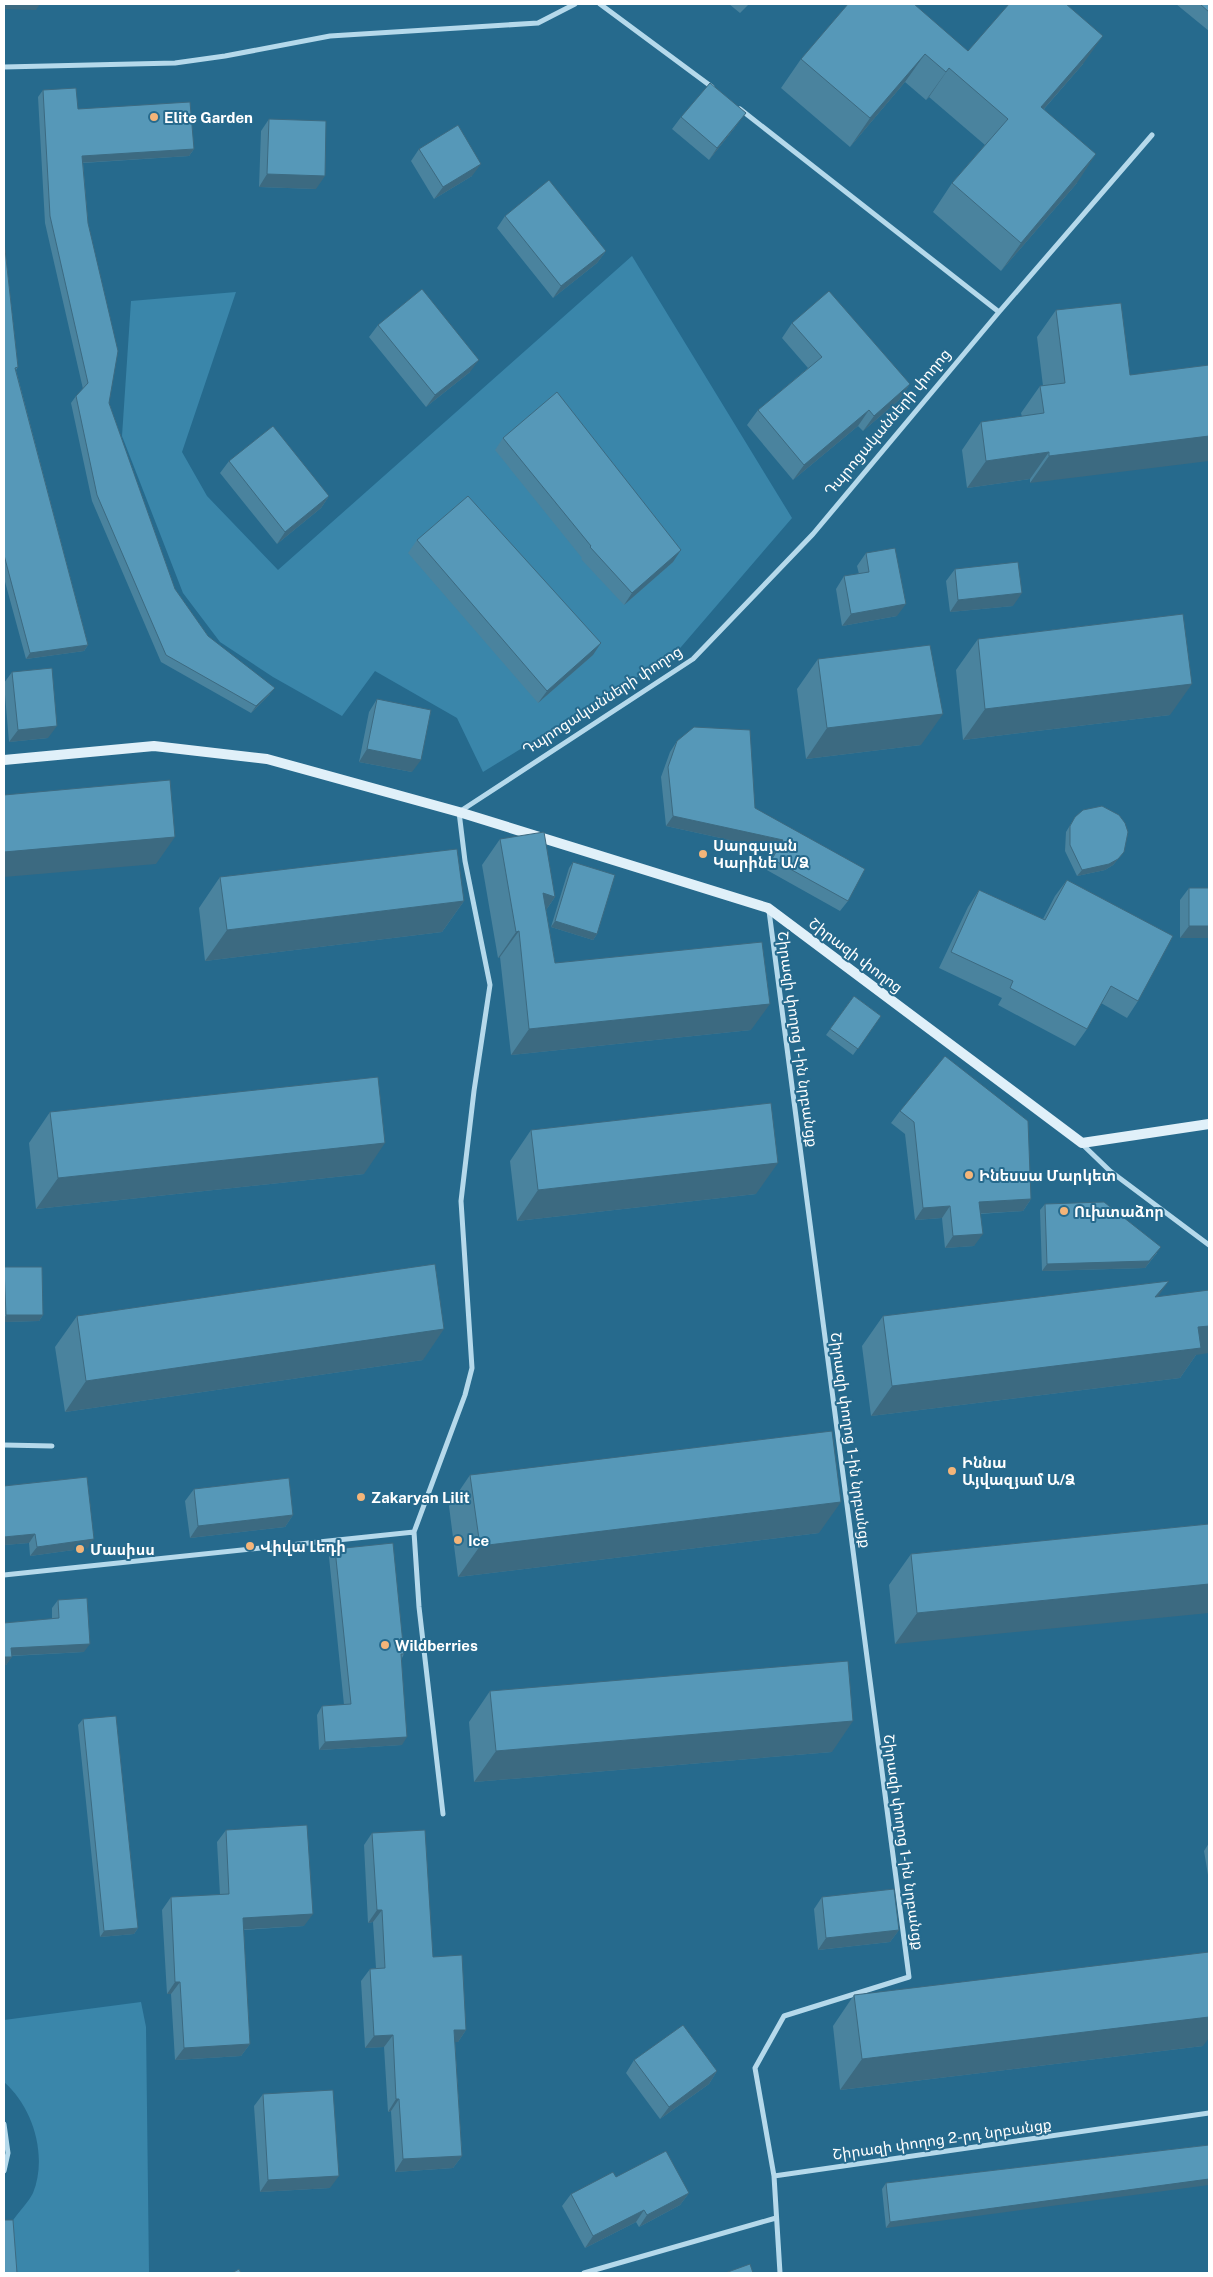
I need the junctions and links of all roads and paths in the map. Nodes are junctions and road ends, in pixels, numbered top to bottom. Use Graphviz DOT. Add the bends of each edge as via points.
graph roads {
  1 [pos="576,4"];
  2 [pos="600,4"];
  3 [pos="4,67"];
  4 [pos="714,88"];
  5 [pos="737,107"];
  6 [pos="1152,135"];
  7 [pos="999,312"];
  8 [pos="4,760"];
  9 [pos="459,812"];
  10 [pos="768,908"];
  11 [pos="1209,1124"];
  12 [pos="1082,1143"];
  13 [pos="1209,1245"];
  14 [pos="4,1446"];
  15 [pos="52,1446"];
  16 [pos="414,1532"];
  17 [pos="4,1575"];
  18 [pos="443,1814"];
  19 [pos="1209,2113"];
  20 [pos="4,2124"];
  21 [pos="4,2171"];
  22 [pos="774,2176"];
  23 [pos="776,2218"];
  24 [pos="584,2273"];
  25 [pos="780,2273"];
  1 -- 3 [label="street" via="538,22 330,36 175,63"];
  2 -- 4 [label="street"];
  5 -- 7 [label="street"];
  6 -- 7 [label="street, Դպրոցականների փողոց"];
  7 -- 9 [label="street, Դպրոցականների փողոց" via="812,534 693,659"];
  8 -- 9 [label="street" via="164,747 268,759"];
  9 -- 10 [label="street, Շիրազի փողոց"];
  9 -- 16 [label="street" via="465,861 490,985 461,1201 472,1368"];
  10 -- 12 [label="street, Շիրազի փողոց"];
  10 -- 22 [label="street, Շիրազի փողոց 1-ին նրբանցք" via="910,1977 784,2016 755,2068"];
  11 -- 12 [label="street"];
  12 -- 13 [label="street" via="1110,1171"];
  14 -- 15 [label="street"];
  16 -- 17 [label="street"];
  16 -- 18 [label="street" via="419,1607"];
  19 -- 22 [label="street, Շիրազի փողոց 2-րդ նրբանցք"];
  20 -- 21 [label="street" via="8,2152"];
  22 -- 23 [label="street"];
  23 -- 24 [label="street"];
  23 -- 25 [label="street"];
}
